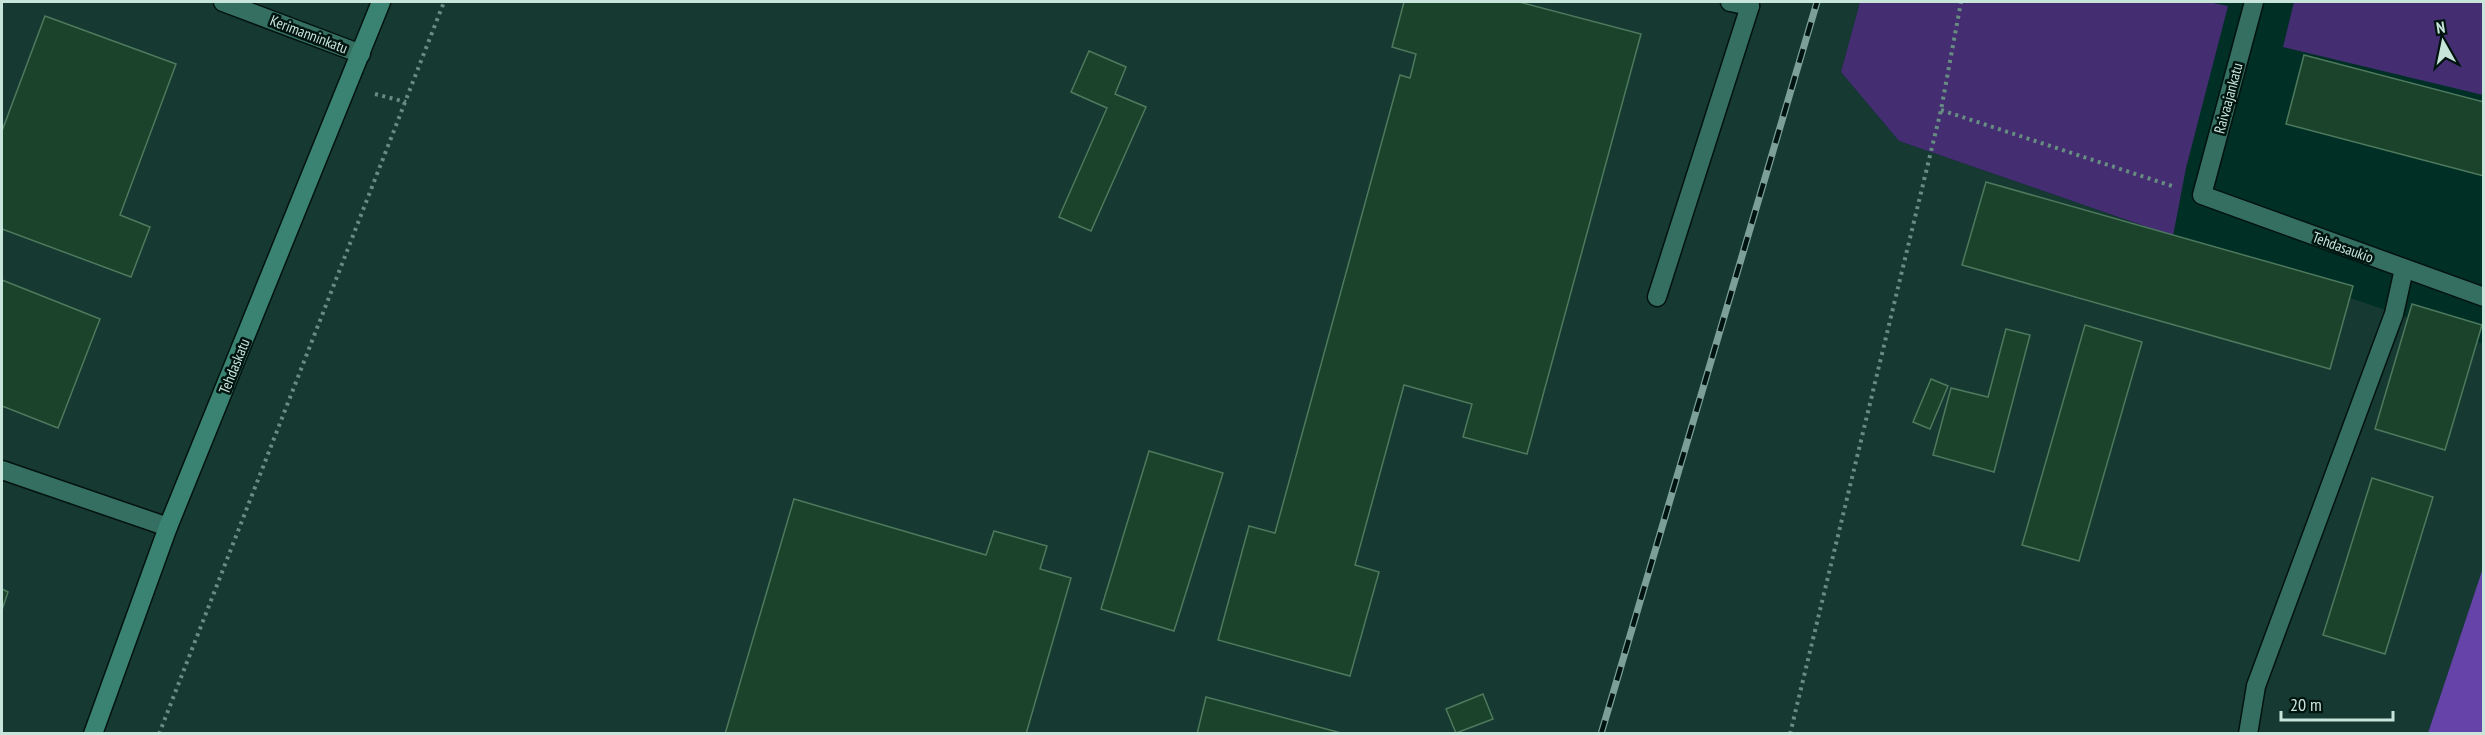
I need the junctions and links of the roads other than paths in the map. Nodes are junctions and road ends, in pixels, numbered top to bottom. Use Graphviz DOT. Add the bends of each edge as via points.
graph roads {
  1 [pos="223,2"];
  2 [pos="381,2"];
  3 [pos="1730,2"];
  4 [pos="2254,2"];
  5 [pos="361,54"];
  6 [pos="2202,195"];
  7 [pos="2404,269"];
  8 [pos="1657,297"];
  9 [pos="2484,297"];
  10 [pos="2,470"];
  11 [pos="168,527"];
  12 [pos="93,734"];
  13 [pos="2248,734"];
  1 -- 5 [label="street, Kerimanninkatu"];
  2 -- 5 [label="street, Tehdaskatu"];
  3 -- 8 [label="street" via="1750,6"];
  4 -- 6 [label="street, Raivaajankatu"];
  5 -- 11 [label="street, Tehdaskatu"];
  6 -- 7 [label="street, Tehdasaukio"];
  7 -- 9 [label="street, Tehdasaukio"];
  7 -- 13 [label="street" via="2394,314 2256,686"];
  10 -- 11 [label="street"];
  11 -- 12 [label="street, Tehdaskatu"];
}
